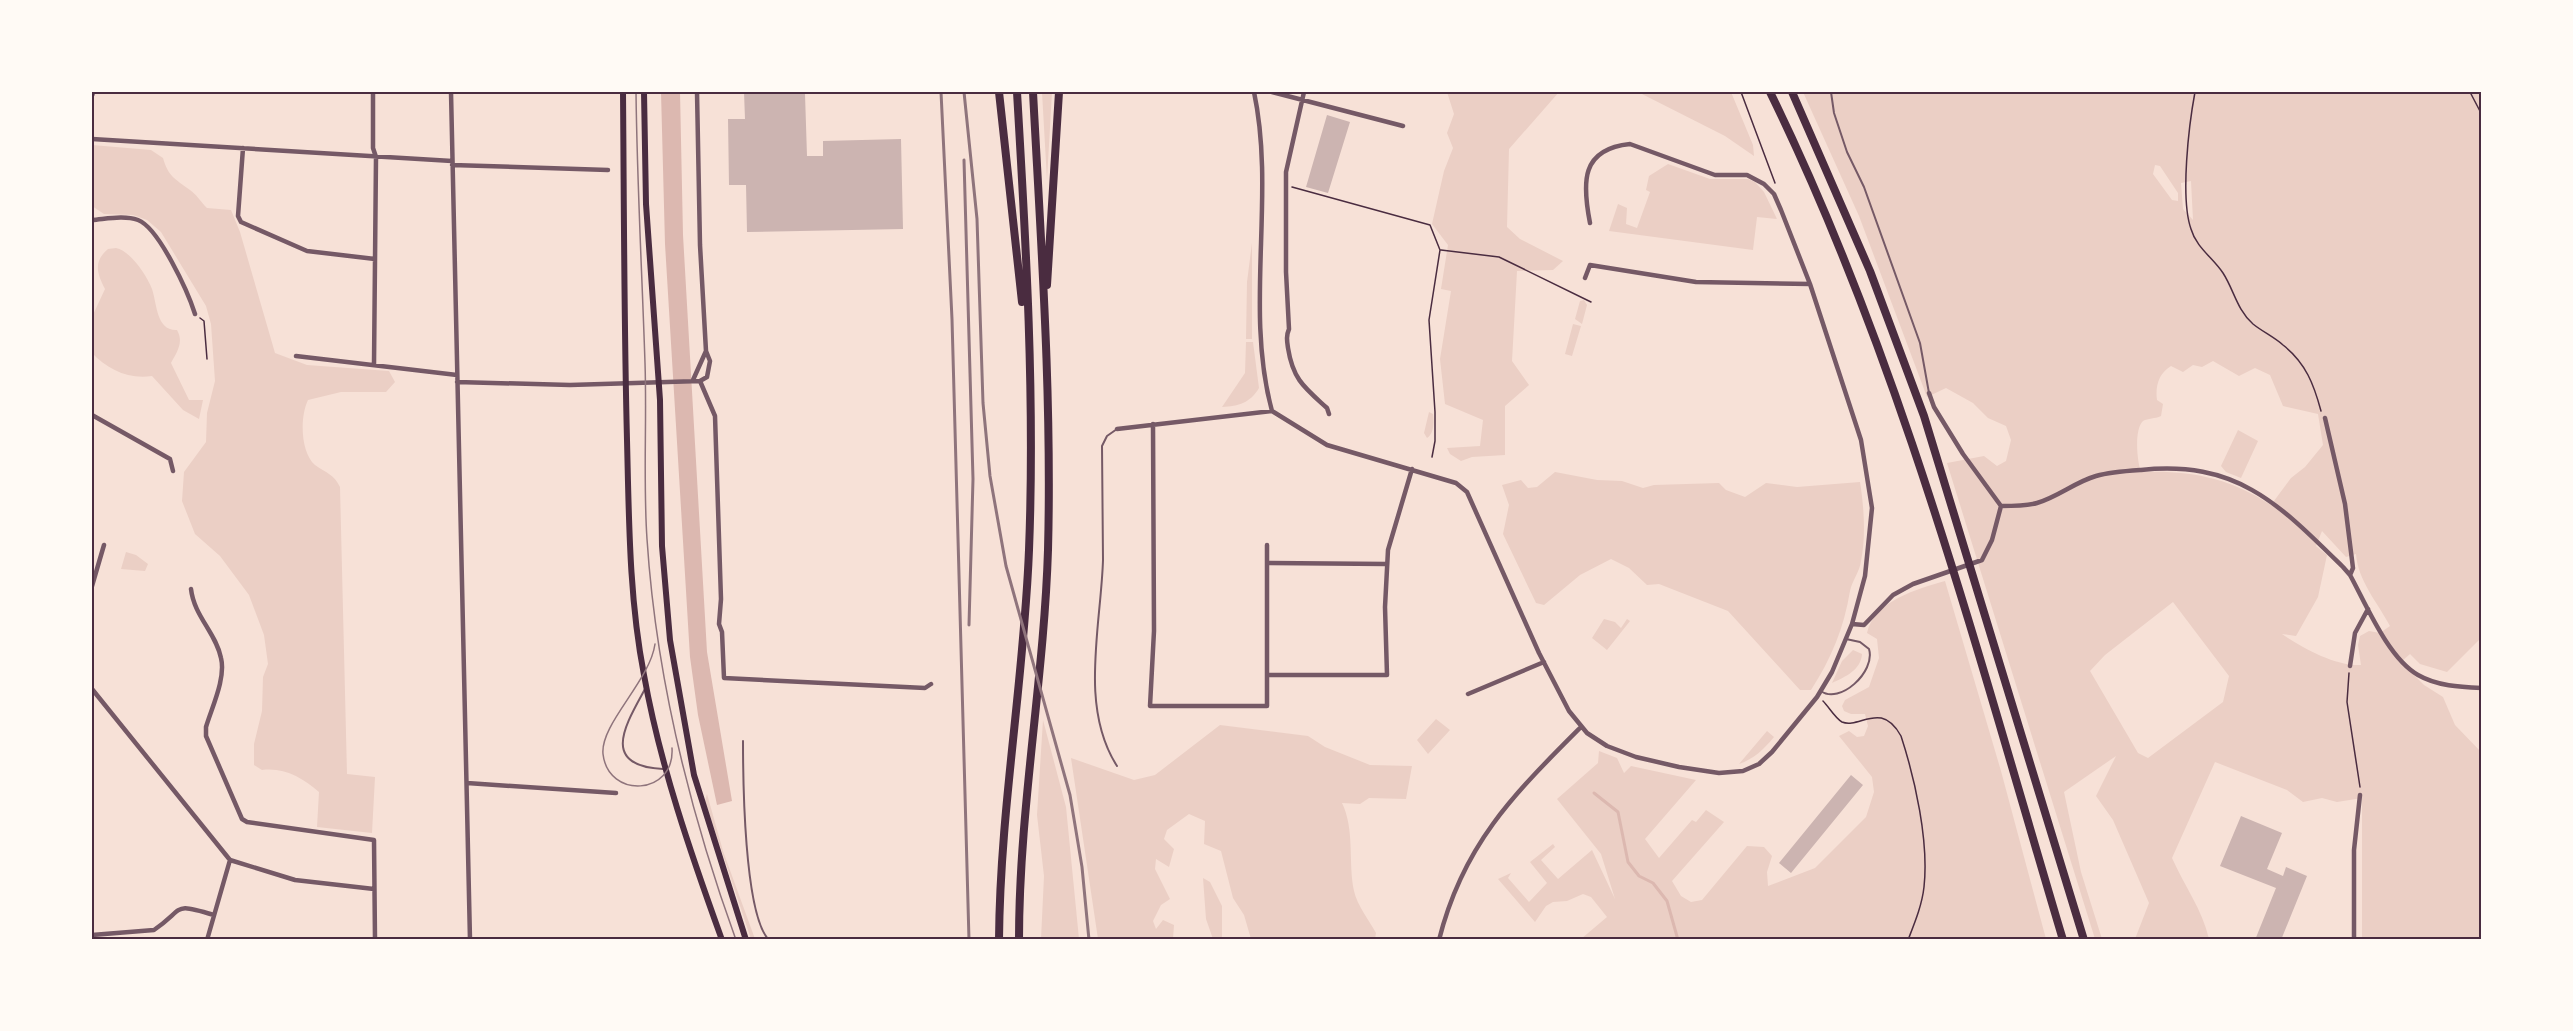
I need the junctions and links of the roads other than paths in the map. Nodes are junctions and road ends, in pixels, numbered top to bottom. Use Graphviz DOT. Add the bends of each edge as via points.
graph roads {
  1 [pos="373,92"];
  2 [pos="451,92"];
  3 [pos="622,92"];
  4 [pos="644,92"];
  5 [pos="697,92"];
  6 [pos="999,92"];
  7 [pos="1017,92"];
  8 [pos="1033,92"];
  9 [pos="1059,92"];
  10 [pos="1254,92"];
  11 [pos="1272,92"];
  12 [pos="1304,92"];
  13 [pos="1770,92"];
  14 [pos="1792,92"];
  15 [pos="1831,92"];
  16 [pos="1303,99"];
  17 [pos="1403,126"];
  18 [pos="92,140"];
  19 [pos="243,148"];
  20 [pos="376,157"];
  21 [pos="452,163"];
  22 [pos="608,170"];
  23 [pos="92,219"];
  24 [pos="1590,223"];
  25 [pos="375,259"];
  26 [pos="1585,278"];
  27 [pos="1810,284"];
  28 [pos="195,314"];
  29 [pos="1045,315"];
  30 [pos="1027,332"];
  31 [pos="706,351"];
  32 [pos="296,356"];
  33 [pos="374,365"];
  34 [pos="457,375"];
  35 [pos="693,380"];
  36 [pos="700,381"];
  37 [pos="457,382"];
  38 [pos="659,382"];
  39 [pos="626,383"];
  40 [pos="1929,393"];
  41 [pos="1272,411"];
  42 [pos="1329,414"];
  43 [pos="92,415"];
  44 [pos="2325,418"];
  45 [pos="1153,424"];
  46 [pos="1117,429"];
  47 [pos="1412,469"];
  48 [pos="172,471"];
  49 [pos="2001,507"];
  50 [pos="1267,544"];
  51 [pos="104,545"];
  52 [pos="1267,563"];
  53 [pos="1386,564"];
  54 [pos="2350,575"];
  55 [pos="92,586"];
  56 [pos="191,589"];
  57 [pos="2368,609"];
  58 [pos="1852,624"];
  59 [pos="1846,639"];
  60 [pos="1544,662"];
  61 [pos="2350,666"];
  62 [pos="1267,675"];
  63 [pos="931,684"];
  64 [pos="646,686"];
  65 [pos="2481,688"];
  66 [pos="92,689"];
  67 [pos="1821,691"];
  68 [pos="1468,694"];
  69 [pos="1581,727"];
  70 [pos="743,741"];
  71 [pos="1117,766"];
  72 [pos="668,769"];
  73 [pos="467,783"];
  74 [pos="616,793"];
  75 [pos="2360,795"];
  76 [pos="230,860"];
  77 [pos="374,889"];
  78 [pos="214,915"];
  79 [pos="92,935"];
  80 [pos="207,939"];
  81 [pos="375,939"];
  82 [pos="470,939"];
  83 [pos="722,939"];
  84 [pos="746,939"];
  85 [pos="769,939"];
  86 [pos="999,939"];
  87 [pos="1019,939"];
  88 [pos="1439,939"];
  89 [pos="2063,939"];
  90 [pos="2084,939"];
  91 [pos="2354,939"];
  1 -- 20 [label="street"];
  2 -- 21 [label="street"];
  3 -- 39 [label="main road"];
  4 -- 38 [label="main road" via="646,214"];
  5 -- 31 [label="street"];
  6 -- 30 [label="highway"];
  7 -- 30 [label="highway"];
  8 -- 29 [label="highway"];
  9 -- 29 [label="highway"];
  10 -- 41 [label="street" via="1260,142 1263,346"];
  11 -- 16 [label="street"];
  12 -- 16 [label="street"];
  13 -- 89 [label="highway" via="1874,331 1949,555"];
  14 -- 90 [label="highway" via="1845,209 1900,347 1966,549"];
  15 -- 40 [label="lane" via="1834,113 1920,343"];
  16 -- 17 [label="street"];
  16 -- 42 [label="street" via="1288,157 1286,185 1287,336 1298,381"];
  18 -- 19 [label="street"];
  19 -- 20 [label="street"];
  19 -- 25 [label="street" via="238,216 242,222 307,251"];
  20 -- 21 [label="street"];
  20 -- 25 [label="street"];
  21 -- 22 [label="street"];
  21 -- 34 [label="street"];
  23 -- 28 [label="street" via="129,218 148,226 188,292"];
  24 -- 27 [label="street" via="1585,197 1587,173 1600,151 1616,146 1630,144 1714,175 1756,177 1774,194"];
  25 -- 33 [label="street"];
  26 -- 27 [label="street" via="1590,265 1696,282"];
  27 -- 58 [label="street" via="1861,440 1870,488 1869,560"];
  29 -- 87 [label="highway" via="1047,562 1021,856"];
  30 -- 86 [label="highway" via="1029,549 1004,818"];
  31 -- 35 [label="street"];
  31 -- 36 [label="street" via="709,373"];
  32 -- 33 [label="street"];
  33 -- 34 [label="street"];
  34 -- 37 [label="street"];
  35 -- 36 [label="street"];
  35 -- 38 [label="street"];
  36 -- 63 [label="street" via="715,416 719,624 724,678 925,687"];
  37 -- 39 [label="street" via="570,386"];
  37 -- 73 [label="street"];
  38 -- 39 [label="street"];
  38 -- 84 [label="main road" via="665,589 672,656 702,805"];
  39 -- 64 [label="main road" via="632,577"];
  40 -- 49 [label="street" via="1963,454"];
  41 -- 45 [label="street"];
  41 -- 47 [label="street" via="1328,445"];
  43 -- 48 [label="street" via="170,459"];
  44 -- 54 [label="street" via="2345,504 2353,568"];
  45 -- 46 [label="street"];
  45 -- 62 [label="street" via="1154,631 1150,706 1266,706"];
  46 -- 71 [label="lane" via="1102,446 1102,560 1095,697 1106,748"];
  47 -- 53 [label="street" via="1396,516"];
  47 -- 60 [label="street" via="1456,483 1467,492"];
  49 -- 54 [label="street" via="2038,503 2106,473 2154,468 2201,471 2235,480 2261,494"];
  49 -- 58 [label="street" via="1982,560 1913,584 1893,595 1864,625"];
  50 -- 52 [label="street"];
  51 -- 55 [label="street"];
  52 -- 53 [label="street"];
  52 -- 62 [label="street"];
  53 -- 62 [label="street" via="1387,675"];
  54 -- 57 [label="street"];
  56 -- 77 [label="street" via="196,610 222,662 206,736 242,819 374,840"];
  57 -- 61 [label="street" via="2355,633"];
  57 -- 65 [label="street" via="2391,648 2417,675 2455,687"];
  58 -- 59 [label="street"];
  59 -- 67 [label="street"];
  59 -- 67 [label="lane" via="1869,649 1867,671 1835,695"];
  60 -- 68 [label="street"];
  60 -- 69 [label="street"];
  64 -- 72 [label="main road"];
  64 -- 72 [label="lane" via="621,744 626,756 636,764"];
  66 -- 76 [label="street"];
  67 -- 69 [label="street" via="1759,764 1732,772 1636,758 1607,746"];
  69 -- 88 [label="street" via="1494,820 1459,881"];
  70 -- 85 [label="lane" via="743,807 753,892 760,928"];
  72 -- 83 [label="main road"];
  73 -- 74 [label="street"];
  73 -- 82 [label="street"];
  75 -- 91 [label="street" via="2354,850"];
  76 -- 77 [label="street" via="295,879"];
  76 -- 78 [label="street"];
  77 -- 81 [label="street"];
  78 -- 79 [label="street" via="183,906 154,930"];
  78 -- 80 [label="street"];
}
